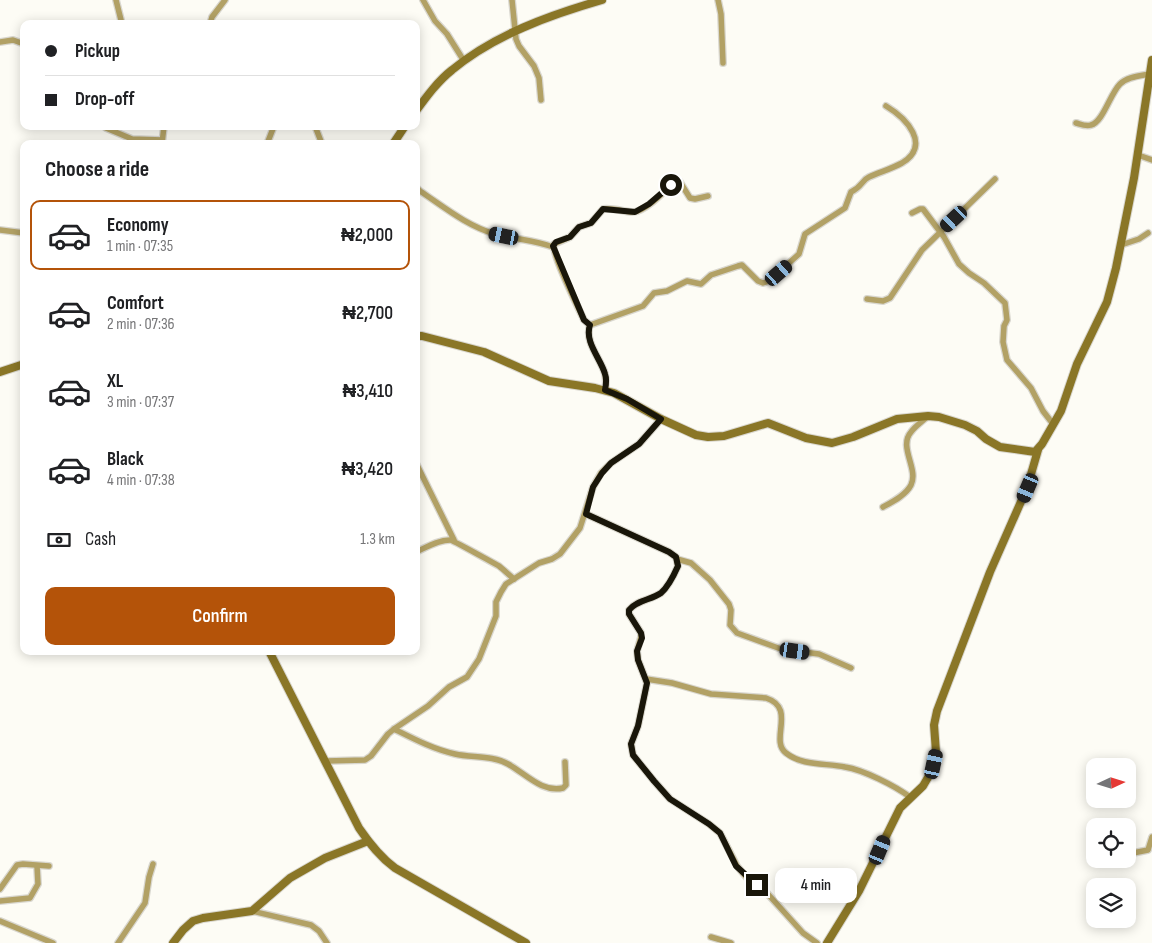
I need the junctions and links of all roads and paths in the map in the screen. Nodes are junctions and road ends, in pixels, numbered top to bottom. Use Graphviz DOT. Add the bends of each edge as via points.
graph roads {
  1 [pos="116,0"];
  2 [pos="225,0"];
  3 [pos="423,0"];
  4 [pos="512,0"];
  5 [pos="602,0"];
  6 [pos="718,0"];
  7 [pos="121,20"];
  8 [pos="212,20"];
  9 [pos="515,32"];
  10 [pos="0,42"];
  11 [pos="20,42"];
  12 [pos="464,61"];
  13 [pos="1152,62"];
  14 [pos="723,63"];
  15 [pos="1149,74"];
  16 [pos="542,100"];
  17 [pos="420,106"];
  18 [pos="886,106"];
  19 [pos="1076,123"];
  20 [pos="111,130"];
  21 [pos="142,140"];
  22 [pos="1138,155"];
  23 [pos="1152,160"];
  24 [pos="995,179"];
  25 [pos="420,191"];
  26 [pos="708,196"];
  27 [pos="912,213"];
  28 [pos="0,230"];
  29 [pos="20,232"];
  30 [pos="940,232"];
  31 [pos="1148,233"];
  32 [pos="1121,245"];
  33 [pos="553,246"];
  34 [pos="867,299"];
  35 [pos="590,325"];
  36 [pos="420,336"];
  37 [pos="20,363"];
  38 [pos="0,372"];
  39 [pos="605,390"];
  40 [pos="928,416"];
  41 [pos="661,419"];
  42 [pos="1053,424"];
  43 [pos="1038,450"];
  44 [pos="420,471"];
  45 [pos="884,507"];
  46 [pos="586,514"];
  47 [pos="454,540"];
  48 [pos="420,550"];
  49 [pos="677,558"];
  50 [pos="514,579"];
  51 [pos="271,655"];
  52 [pos="851,668"];
  53 [pos="646,679"];
  54 [pos="394,729"];
  55 [pos="326,761"];
  56 [pos="565,762"];
  57 [pos="910,797"];
  58 [pos="1152,837"];
  59 [pos="368,841"];
  60 [pos="1136,852"];
  61 [pos="153,864"];
  62 [pos="37,866"];
  63 [pos="49,866"];
  64 [pos="0,889"];
  65 [pos="0,902"];
  66 [pos="252,911"];
  67 [pos="0,921"];
  68 [pos="711,937"];
  69 [pos="53,943"];
  70 [pos="118,943"];
  71 [pos="173,943"];
  72 [pos="326,943"];
  73 [pos="526,943"];
  74 [pos="731,943"];
  75 [pos="817,943"];
  76 [pos="827,943"];
  1 -- 7 [label="street"];
  2 -- 8 [label="street"];
  3 -- 12 [label="street"];
  4 -- 9 [label="street"];
  5 -- 9 [label="street"];
  6 -- 14 [label="street"];
  9 -- 12 [label="street"];
  9 -- 16 [label="street" via="519,46 539,78"];
  10 -- 11 [label="street"];
  12 -- 17 [label="street" via="437,84"];
  13 -- 15 [label="street"];
  15 -- 19 [label="street" via="1121,84 1097,122 1088,126"];
  15 -- 22 [label="street"];
  18 -- 35 [label="street" via="906,120 915,148 912,155 902,163 869,177 859,189 851,192 845,208 805,234 799,254 769,281 758,281 742,265 712,275 701,284 687,280 667,291 654,293 643,306"];
  20 -- 21 [label="street"];
  22 -- 23 [label="street"];
  22 -- 32 [label="street"];
  24 -- 30 [label="street"];
  25 -- 33 [label="street" via="464,220 494,234"];
  26 -- 33 [label="street" via="690,198 680,182 675,181 635,212 603,209 591,223 579,227 570,237"];
  27 -- 30 [label="street" via="923,209"];
  28 -- 29 [label="street"];
  30 -- 34 [label="street" via="922,250 890,298 883,301"];
  30 -- 42 [label="street" via="959,264 1005,303 1007,320 1002,342 1007,360 1031,388"];
  31 -- 32 [label="street"];
  32 -- 42 [label="street" via="1107,302"];
  33 -- 35 [label="street" via="584,320"];
  35 -- 39 [label="street" via="592,345 605,372"];
  36 -- 39 [label="street" via="484,352 550,381"];
  37 -- 38 [label="street"];
  39 -- 41 [label="street"];
  40 -- 41 [label="street" via="897,419 832,442 806,438 768,423 724,436 708,437"];
  40 -- 43 [label="street" via="965,425 1000,447 1026,452"];
  40 -- 45 [label="street" via="910,432 907,439 912,467 911,485"];
  41 -- 46 [label="street" via="639,444 602,473 593,487"];
  42 -- 43 [label="street"];
  43 -- 57 [label="street" via="1028,488 990,572 936,711 934,764 923,786"];
  44 -- 47 [label="street"];
  46 -- 49 [label="street"];
  46 -- 50 [label="street" via="580,528 560,554"];
  47 -- 48 [label="street" via="434,543"];
  47 -- 50 [label="street"];
  49 -- 52 [label="street" via="691,564 710,580 729,604 730,625 737,633 781,649 828,657"];
  49 -- 53 [label="street" via="678,566 668,586 660,594 639,602 629,610 641,633 637,651"];
  50 -- 54 [label="street" via="506,584 498,597 496,616 473,671"];
  51 -- 55 [label="street"];
  53 -- 57 [label="street" via="711,694 773,700 781,711 781,742 786,753 801,760 859,771 898,788"];
  53 -- 75 [label="street" via="647,688 631,744 633,755 670,799 720,833 736,866"];
  54 -- 55 [label="street" via="366,760"];
  54 -- 56 [label="street" via="427,746 457,755 507,763 553,790 566,785"];
  55 -- 59 [label="street"];
  57 -- 76 [label="street" via="900,808 860,891"];
  58 -- 60 [label="street" via="1148,850"];
  59 -- 66 [label="street" via="325,858 290,878"];
  59 -- 73 [label="street" via="395,868"];
  61 -- 70 [label="street" via="145,903"];
  62 -- 63 [label="street"];
  62 -- 64 [label="street" via="17,865"];
  62 -- 65 [label="street" via="38,884 30,898"];
  66 -- 71 [label="street" via="193,921"];
  66 -- 72 [label="street" via="311,925"];
  67 -- 69 [label="street"];
  68 -- 74 [label="street"];
}
